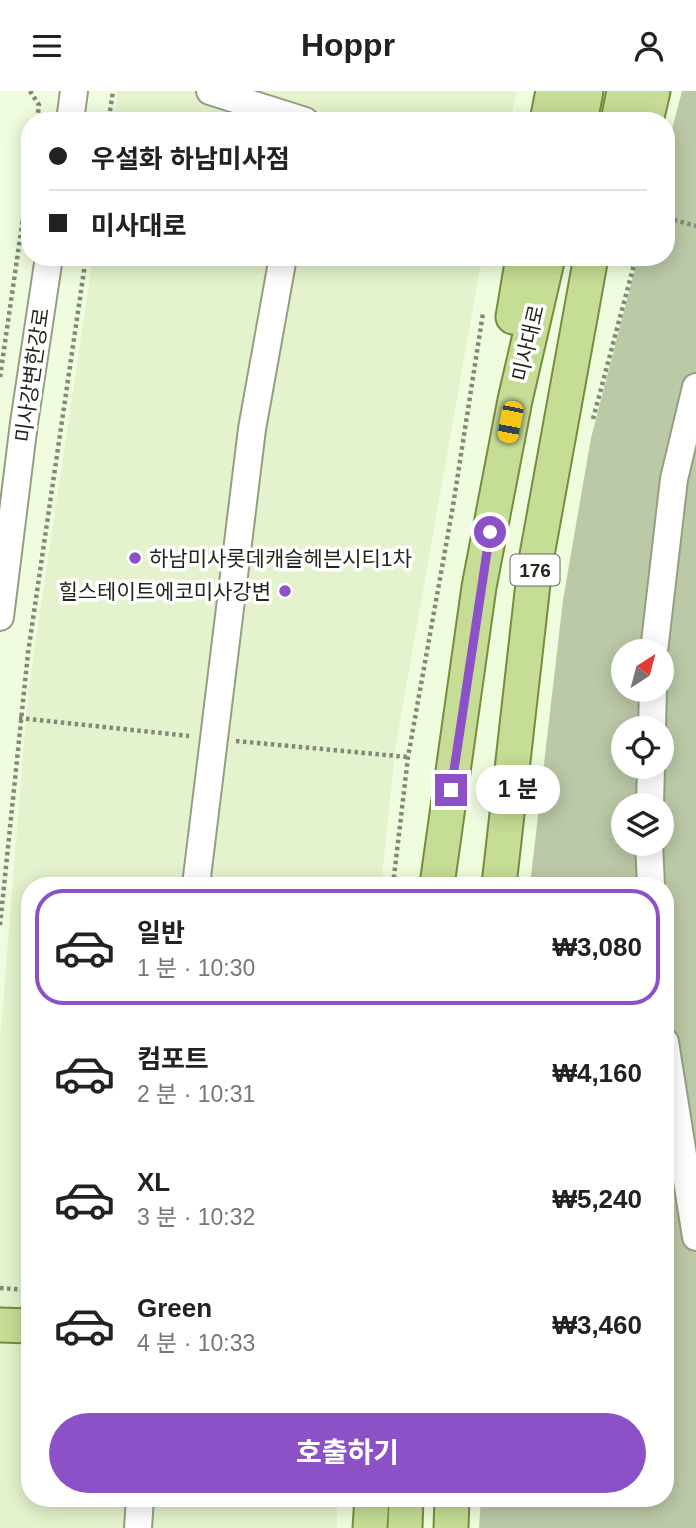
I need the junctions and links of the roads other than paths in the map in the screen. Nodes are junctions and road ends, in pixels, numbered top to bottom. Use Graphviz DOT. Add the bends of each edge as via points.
graph roads {
  1 [pos="74,91"];
  2 [pos="210,91"];
  3 [pos="553,91"];
  4 [pos="586,91"];
  5 [pos="624,91"];
  6 [pos="653,91"];
  7 [pos="71,112"];
  8 [pos="276,112"];
  9 [pos="549,112"];
  10 [pos="582,112"];
  11 [pos="620,112"];
  12 [pos="648,112"];
  13 [pos="48,266"];
  14 [pos="281,266"];
  15 [pos="522,266"];
  16 [pos="546,266"];
  17 [pos="590,266"];
  18 [pos="607,266"];
  19 [pos="696,387"];
  20 [pos="514,400"];
  21 [pos="576,419"];
  22 [pos="0,617"];
  23 [pos="655,639"];
  24 [pos="650,856"];
  25 [pos="197,877"];
  26 [pos="438,877"];
  27 [pos="500,877"];
  28 [pos="651,877"];
  29 [pos="674,1099"];
  30 [pos="696,1237"];
  31 [pos="0,1325"];
  32 [pos="21,1326"];
  33 [pos="139,1507"];
  34 [pos="371,1507"];
  35 [pos="405,1507"];
  36 [pos="451,1507"];
  37 [pos="138,1528"];
  38 [pos="370,1528"];
  39 [pos="405,1528"];
  40 [pos="450,1528"];
  1 -- 7 [label="street"];
  2 -- 8 [label="street"];
  3 -- 9 [label="main road"];
  4 -- 10 [label="main road"];
  5 -- 11 [label="main road"];
  6 -- 12 [label="main road"];
  13 -- 22 [label="street, 미사강변한강로"];
  14 -- 25 [label="street" via="252,429"];
  15 -- 20 [label="main road" via="512,324"];
  16 -- 20 [label="main road, 미사대로 / 176"];
  17 -- 21 [label="main road, 176"];
  18 -- 21 [label="main road"];
  19 -- 23 [label="street" via="674,479"];
  20 -- 26 [label="main road, 미사대로 / 176" via="480,587"];
  21 -- 27 [label="main road, 176" via="535,566"];
  24 -- 28 [label="street"];
  29 -- 30 [label="street"];
  31 -- 32 [label="main road"];
  33 -- 37 [label="street"];
  34 -- 38 [label="main road"];
  35 -- 39 [label="main road"];
  36 -- 40 [label="main road"];
}
